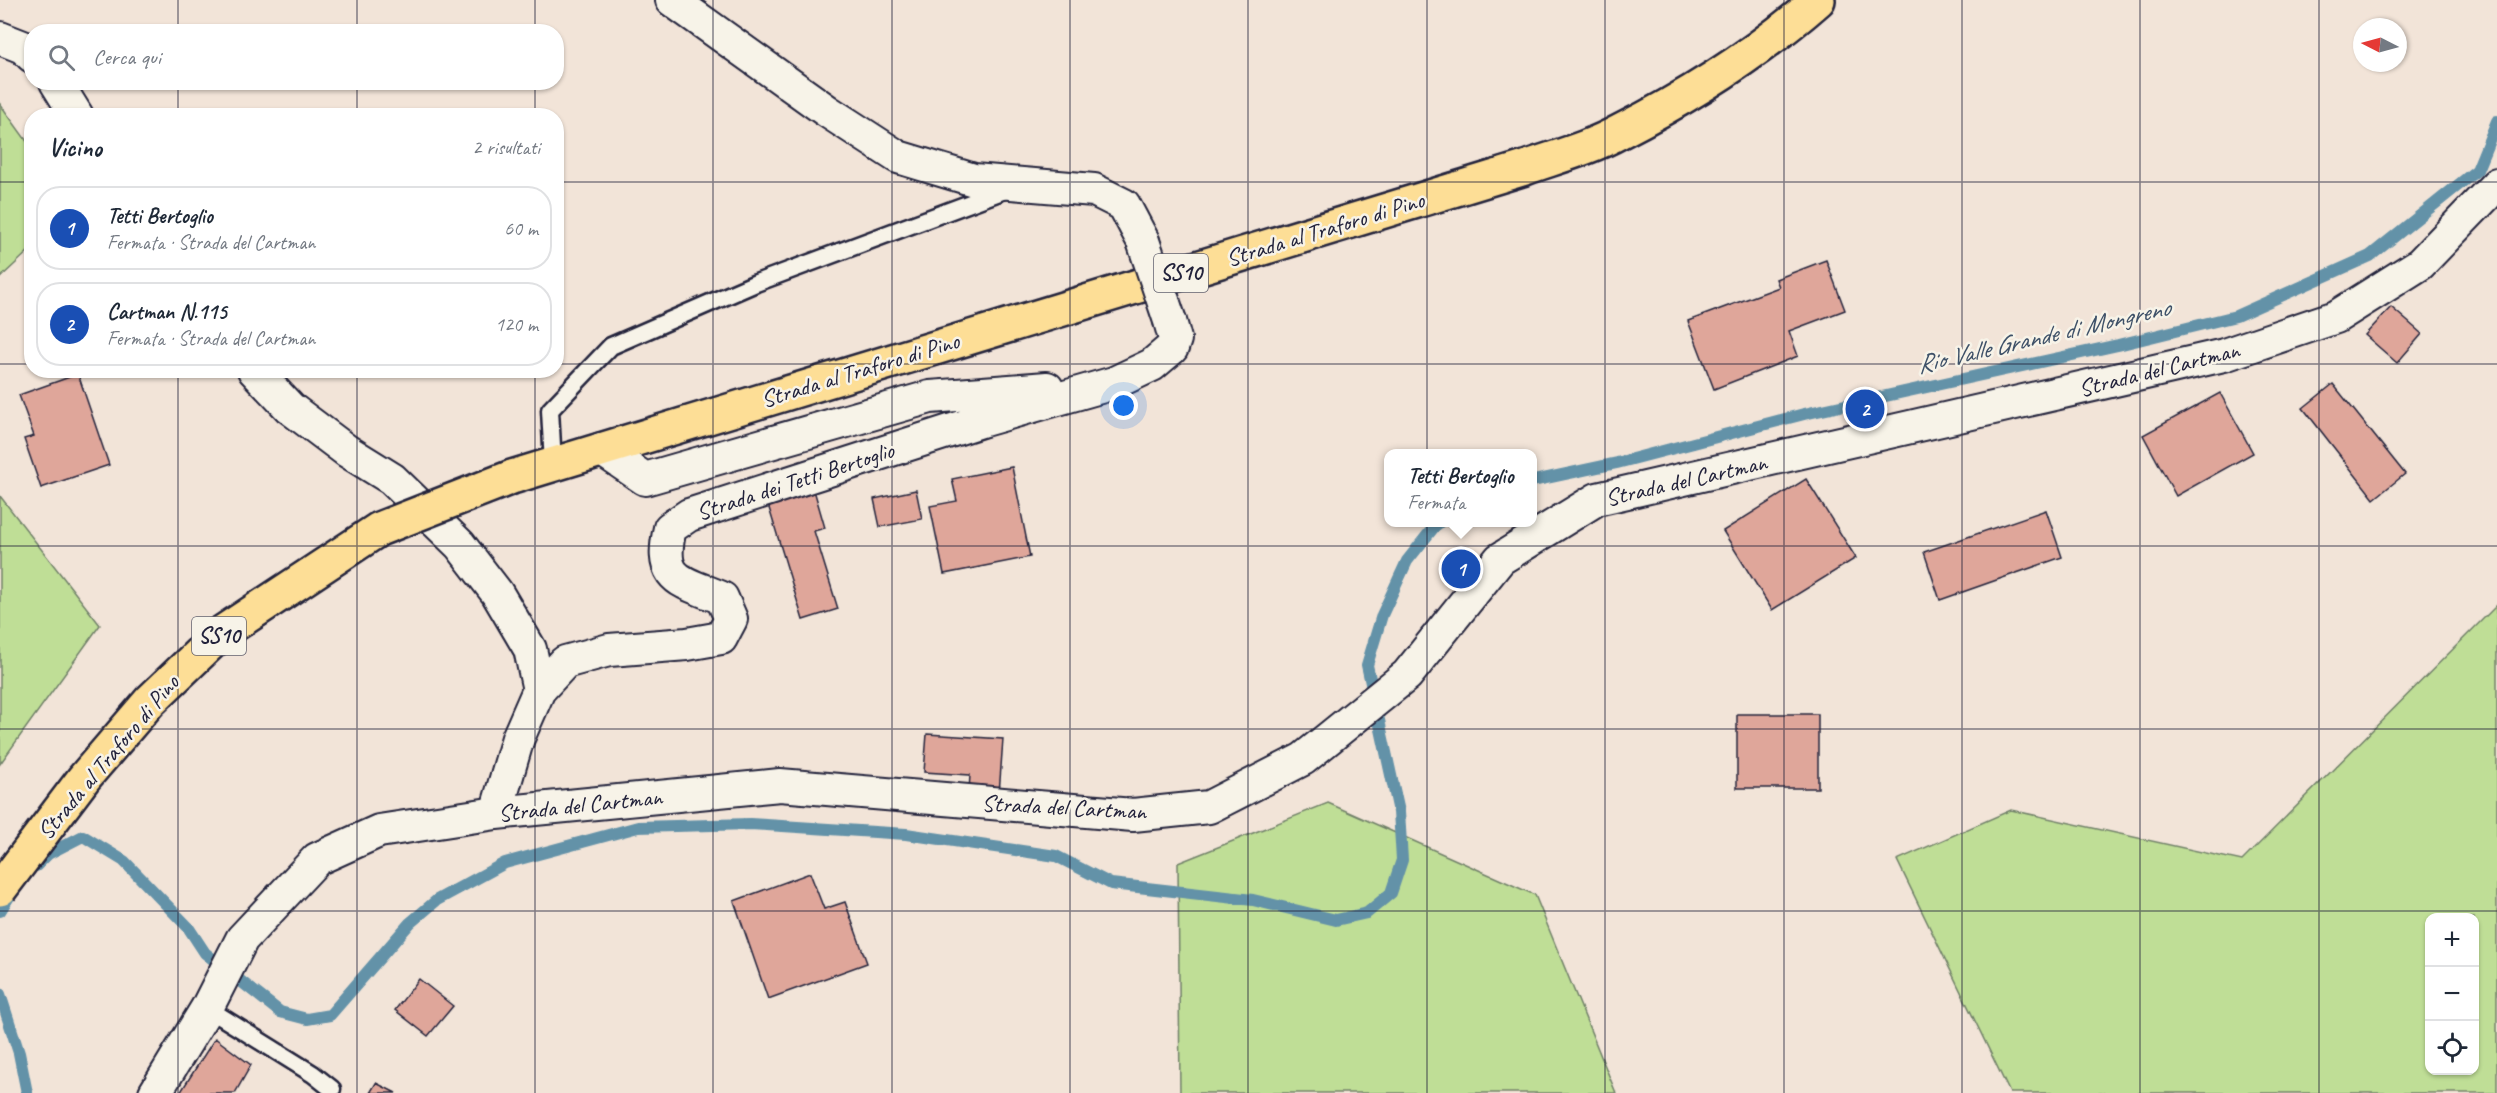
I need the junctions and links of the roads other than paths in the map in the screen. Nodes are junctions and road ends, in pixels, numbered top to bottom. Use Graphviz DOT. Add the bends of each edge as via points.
graph roads {
  1 [pos="672,0"];
  2 [pos="1818,0"];
  3 [pos="0,38"];
  4 [pos="24,48"];
  5 [pos="61,90"];
  6 [pos="72,108"];
  7 [pos="1019,184"];
  8 [pos="2497,184"];
  9 [pos="262,378"];
  10 [pos="1114,383"];
  11 [pos="601,449"];
  12 [pos="553,464"];
  13 [pos="539,690"];
  14 [pos="496,813"];
  15 [pos="0,889"];
  16 [pos="209,1003"];
  17 [pos="332,1089"];
  18 [pos="155,1093"];
  1 -- 7 [label="street, Strada dei Tetti Bertoglio" via="898,157 974,180"];
  2 -- 11 [label="main road, Strada al Traforo di Pino / SS10" via="1699,86 1617,133 1535,165"];
  3 -- 4 [label="street"];
  5 -- 6 [label="street"];
  7 -- 10 [label="street, Strada dei Tetti Bertoglio, bridge" via="1094,190 1124,206 1143,241 1174,339 1172,348 1152,364"];
  7 -- 12 [label="lane" via="756,283 611,346 550,410"];
  8 -- 14 [label="street, Strada del Cartman" via="2420,264 2336,317 2224,355 1597,500 1500,559 1407,675 1304,759 1209,807 1132,815 780,785"];
  9 -- 13 [label="street" via="290,408 392,479 460,545 497,593 530,649"];
  10 -- 11 [label="street, Strada dei Tetti Bertoglio" via="930,397 645,479"];
  10 -- 13 [label="street, Strada dei Tetti Bertoglio" via="984,420 689,515 670,528 665,550 668,564 674,576 722,598 730,619 721,638 609,650 565,662"];
  11 -- 12 [label="main road, Strada al Traforo di Pino / SS10"];
  12 -- 15 [label="main road, Strada al Traforo di Pino / SS10, bridge" via="379,529 220,634 150,701 84,778"];
  13 -- 14 [label="street, Strada dei Tetti Bertoglio" via="518,738"];
  14 -- 16 [label="street, Strada del Cartman" via="380,831 317,859 242,939"];
  16 -- 17 [label="lane"];
  16 -- 18 [label="street, Strada del Cartman"];
}
